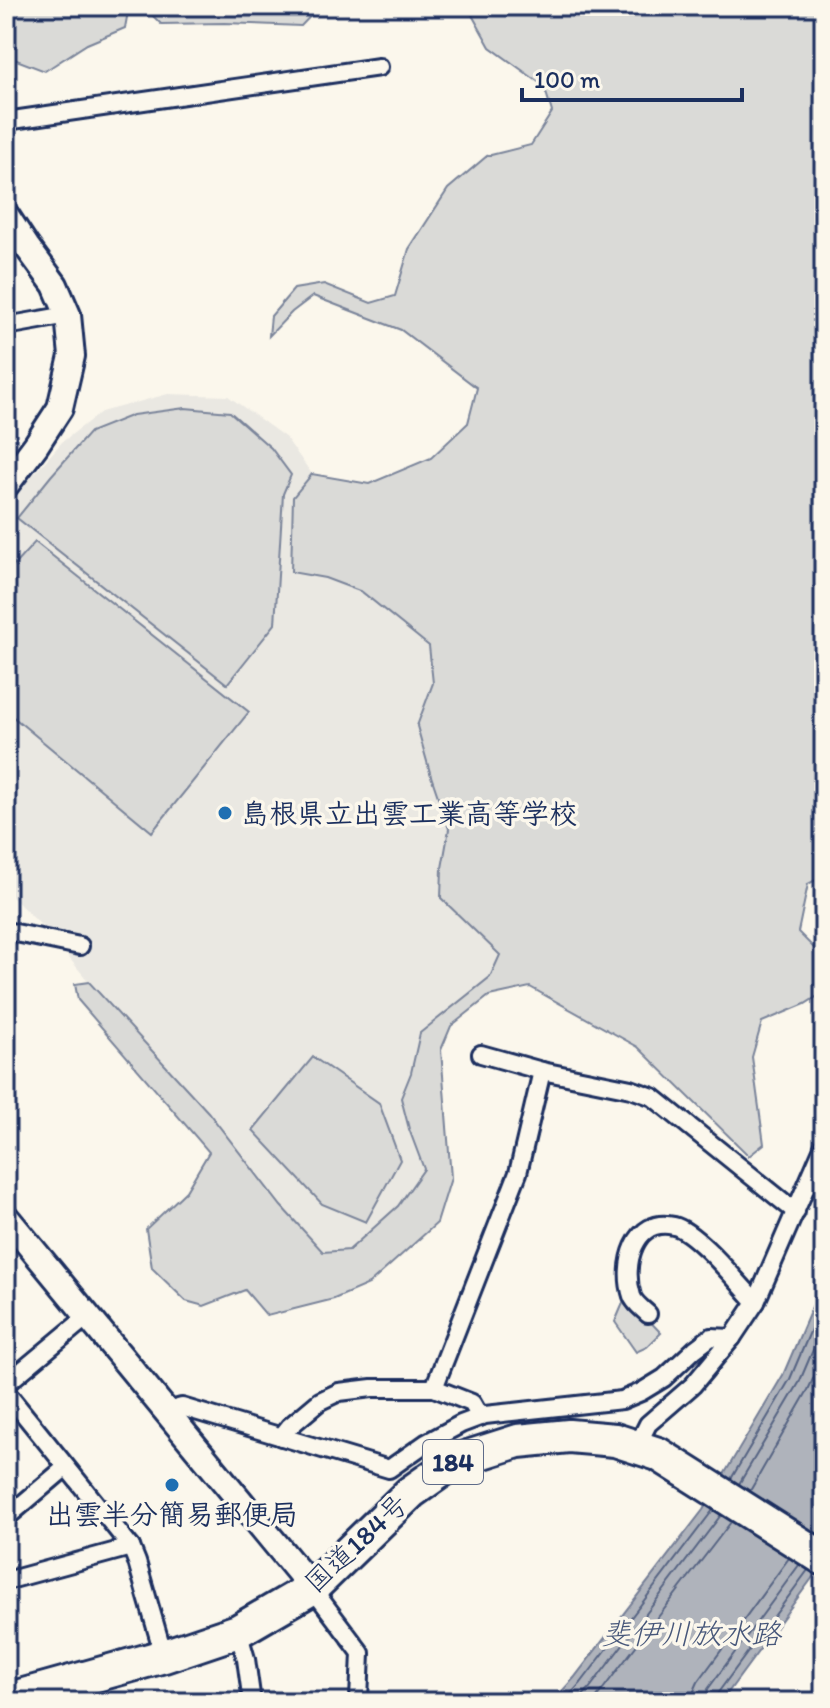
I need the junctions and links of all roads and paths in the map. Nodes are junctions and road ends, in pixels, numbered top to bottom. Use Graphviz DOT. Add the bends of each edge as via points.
graph roads {
  1 [pos="379,67"];
  2 [pos="6,121"];
  3 [pos="6,215"];
  4 [pos="68,315"];
  5 [pos="6,326"];
  6 [pos="6,485"];
  7 [pos="6,931"];
  8 [pos="80,946"];
  9 [pos="481,1054"];
  10 [pos="542,1071"];
  11 [pos="824,1145"];
  12 [pos="796,1212"];
  13 [pos="6,1217"];
  14 [pos="756,1302"];
  15 [pos="648,1314"];
  16 [pos="89,1315"];
  17 [pos="732,1338"];
  18 [pos="6,1384"];
  19 [pos="434,1388"];
  20 [pos="6,1392"];
  21 [pos="167,1411"];
  22 [pos="480,1417"];
  23 [pos="281,1437"];
  24 [pos="648,1450"];
  25 [pos="66,1467"];
  26 [pos="6,1518"];
  27 [pos="131,1547"];
  28 [pos="824,1559"];
  29 [pos="6,1581"];
  30 [pos="312,1588"];
  31 [pos="238,1631"];
  32 [pos="164,1656"];
  33 [pos="6,1700"];
  34 [pos="252,1702"];
  35 [pos="357,1702"];
  1 -- 2 [label="street"];
  3 -- 4 [label="street" via="55,285"];
  4 -- 5 [label="street"];
  4 -- 6 [label="street" via="72,356 60,408"];
  7 -- 8 [label="street"];
  9 -- 10 [label="street"];
  10 -- 12 [label="street" via="653,1097"];
  10 -- 19 [label="street" via="518,1173"];
  11 -- 12 [label="street"];
  12 -- 14 [label="street"];
  13 -- 16 [label="street"];
  14 -- 15 [label="street" via="695,1238 676,1226 659,1225 633,1247 628,1269 633,1299"];
  14 -- 17 [label="street"];
  16 -- 18 [label="street"];
  16 -- 21 [label="street"];
  17 -- 22 [label="street" via="711,1337 664,1378 622,1400"];
  17 -- 24 [label="street" via="693,1385 648,1424"];
  19 -- 22 [label="street" via="472,1403"];
  19 -- 23 [label="street" via="339,1392 320,1401"];
  20 -- 25 [label="street"];
  21 -- 23 [label="street" via="182,1407"];
  21 -- 30 [label="street"];
  22 -- 23 [label="street" via="426,1443 389,1469"];
  24 -- 28 [label="highway, 国道184号 / 184"];
  24 -- 30 [label="highway, 国道184号 / 184" via="615,1440 569,1436 518,1441 455,1461 411,1492"];
  25 -- 26 [label="street"];
  25 -- 27 [label="street"];
  27 -- 29 [label="street"];
  27 -- 32 [label="street"];
  30 -- 31 [label="highway, 国道184号 / 184"];
  30 -- 35 [label="street" via="361,1653"];
  31 -- 32 [label="highway, 国道184号 / 184"];
  31 -- 34 [label="street"];
  32 -- 33 [label="highway, 国道184号 / 184"];
}
